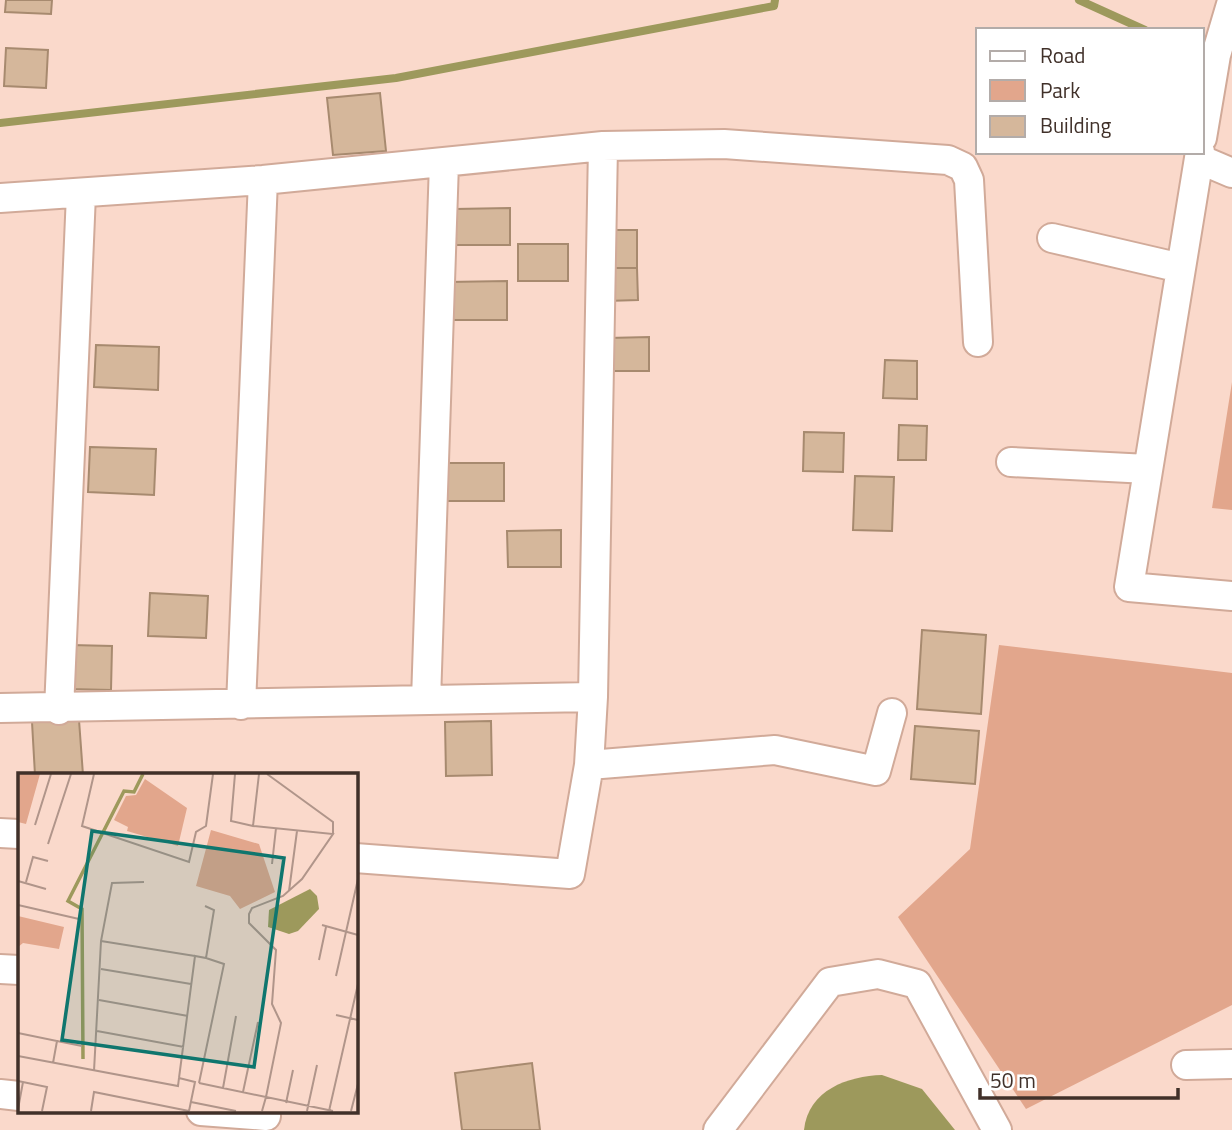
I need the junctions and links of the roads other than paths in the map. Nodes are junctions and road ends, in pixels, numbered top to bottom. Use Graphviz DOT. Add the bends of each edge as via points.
graph roads {
  1 [pos="1232,1"];
  2 [pos="1204,125"];
  3 [pos="603,146"];
  4 [pos="1204,153"];
  5 [pos="1199,154"];
  6 [pos="444,163"];
  7 [pos="1232,173"];
  8 [pos="263,180"];
  9 [pos="80,194"];
  10 [pos="0,198"];
  11 [pos="1052,237"];
  12 [pos="1181,268"];
  13 [pos="978,342"];
  14 [pos="1011,462"];
  15 [pos="1148,469"];
  16 [pos="1232,596"];
  17 [pos="593,697"];
  18 [pos="426,700"];
  19 [pos="241,705"];
  20 [pos="0,708"];
  21 [pos="59,710"];
  22 [pos="892,713"];
  23 [pos="589,765"];
  24 [pos="0,833"];
  25 [pos="18,834"];
  26 [pos="357,858"];
  27 [pos="0,969"];
  28 [pos="18,970"];
  29 [pos="1232,1064"];
  30 [pos="1185,1065"];
  31 [pos="0,1094"];
  32 [pos="18,1096"];
  33 [pos="214,1112"];
  34 [pos="266,1116"];
  35 [pos="718,1130"];
  36 [pos="997,1130"];
  1 -- 2 [label="street" via="1214,64"];
  3 -- 6 [label="street"];
  3 -- 13 [label="street" via="724,144 948,160 963,167 969,180"];
  3 -- 17 [label="street"];
  4 -- 7 [label="street"];
  5 -- 12 [label="street"];
  6 -- 8 [label="street"];
  6 -- 18 [label="street"];
  8 -- 9 [label="street"];
  8 -- 19 [label="street"];
  9 -- 10 [label="street"];
  9 -- 21 [label="street"];
  11 -- 12 [label="street"];
  12 -- 15 [label="street"];
  14 -- 15 [label="street"];
  15 -- 16 [label="street" via="1129,587"];
  17 -- 18 [label="street"];
  17 -- 23 [label="street"];
  18 -- 19 [label="street"];
  19 -- 21 [label="street"];
  20 -- 21 [label="street"];
  22 -- 23 [label="street" via="876,771 775,750"];
  23 -- 26 [label="street" via="570,874"];
  24 -- 25 [label="street"];
  27 -- 28 [label="street"];
  29 -- 30 [label="street"];
  31 -- 32 [label="street"];
  33 -- 34 [label="street"];
  35 -- 36 [label="street" via="830,982 878,974 918,984"];
}
